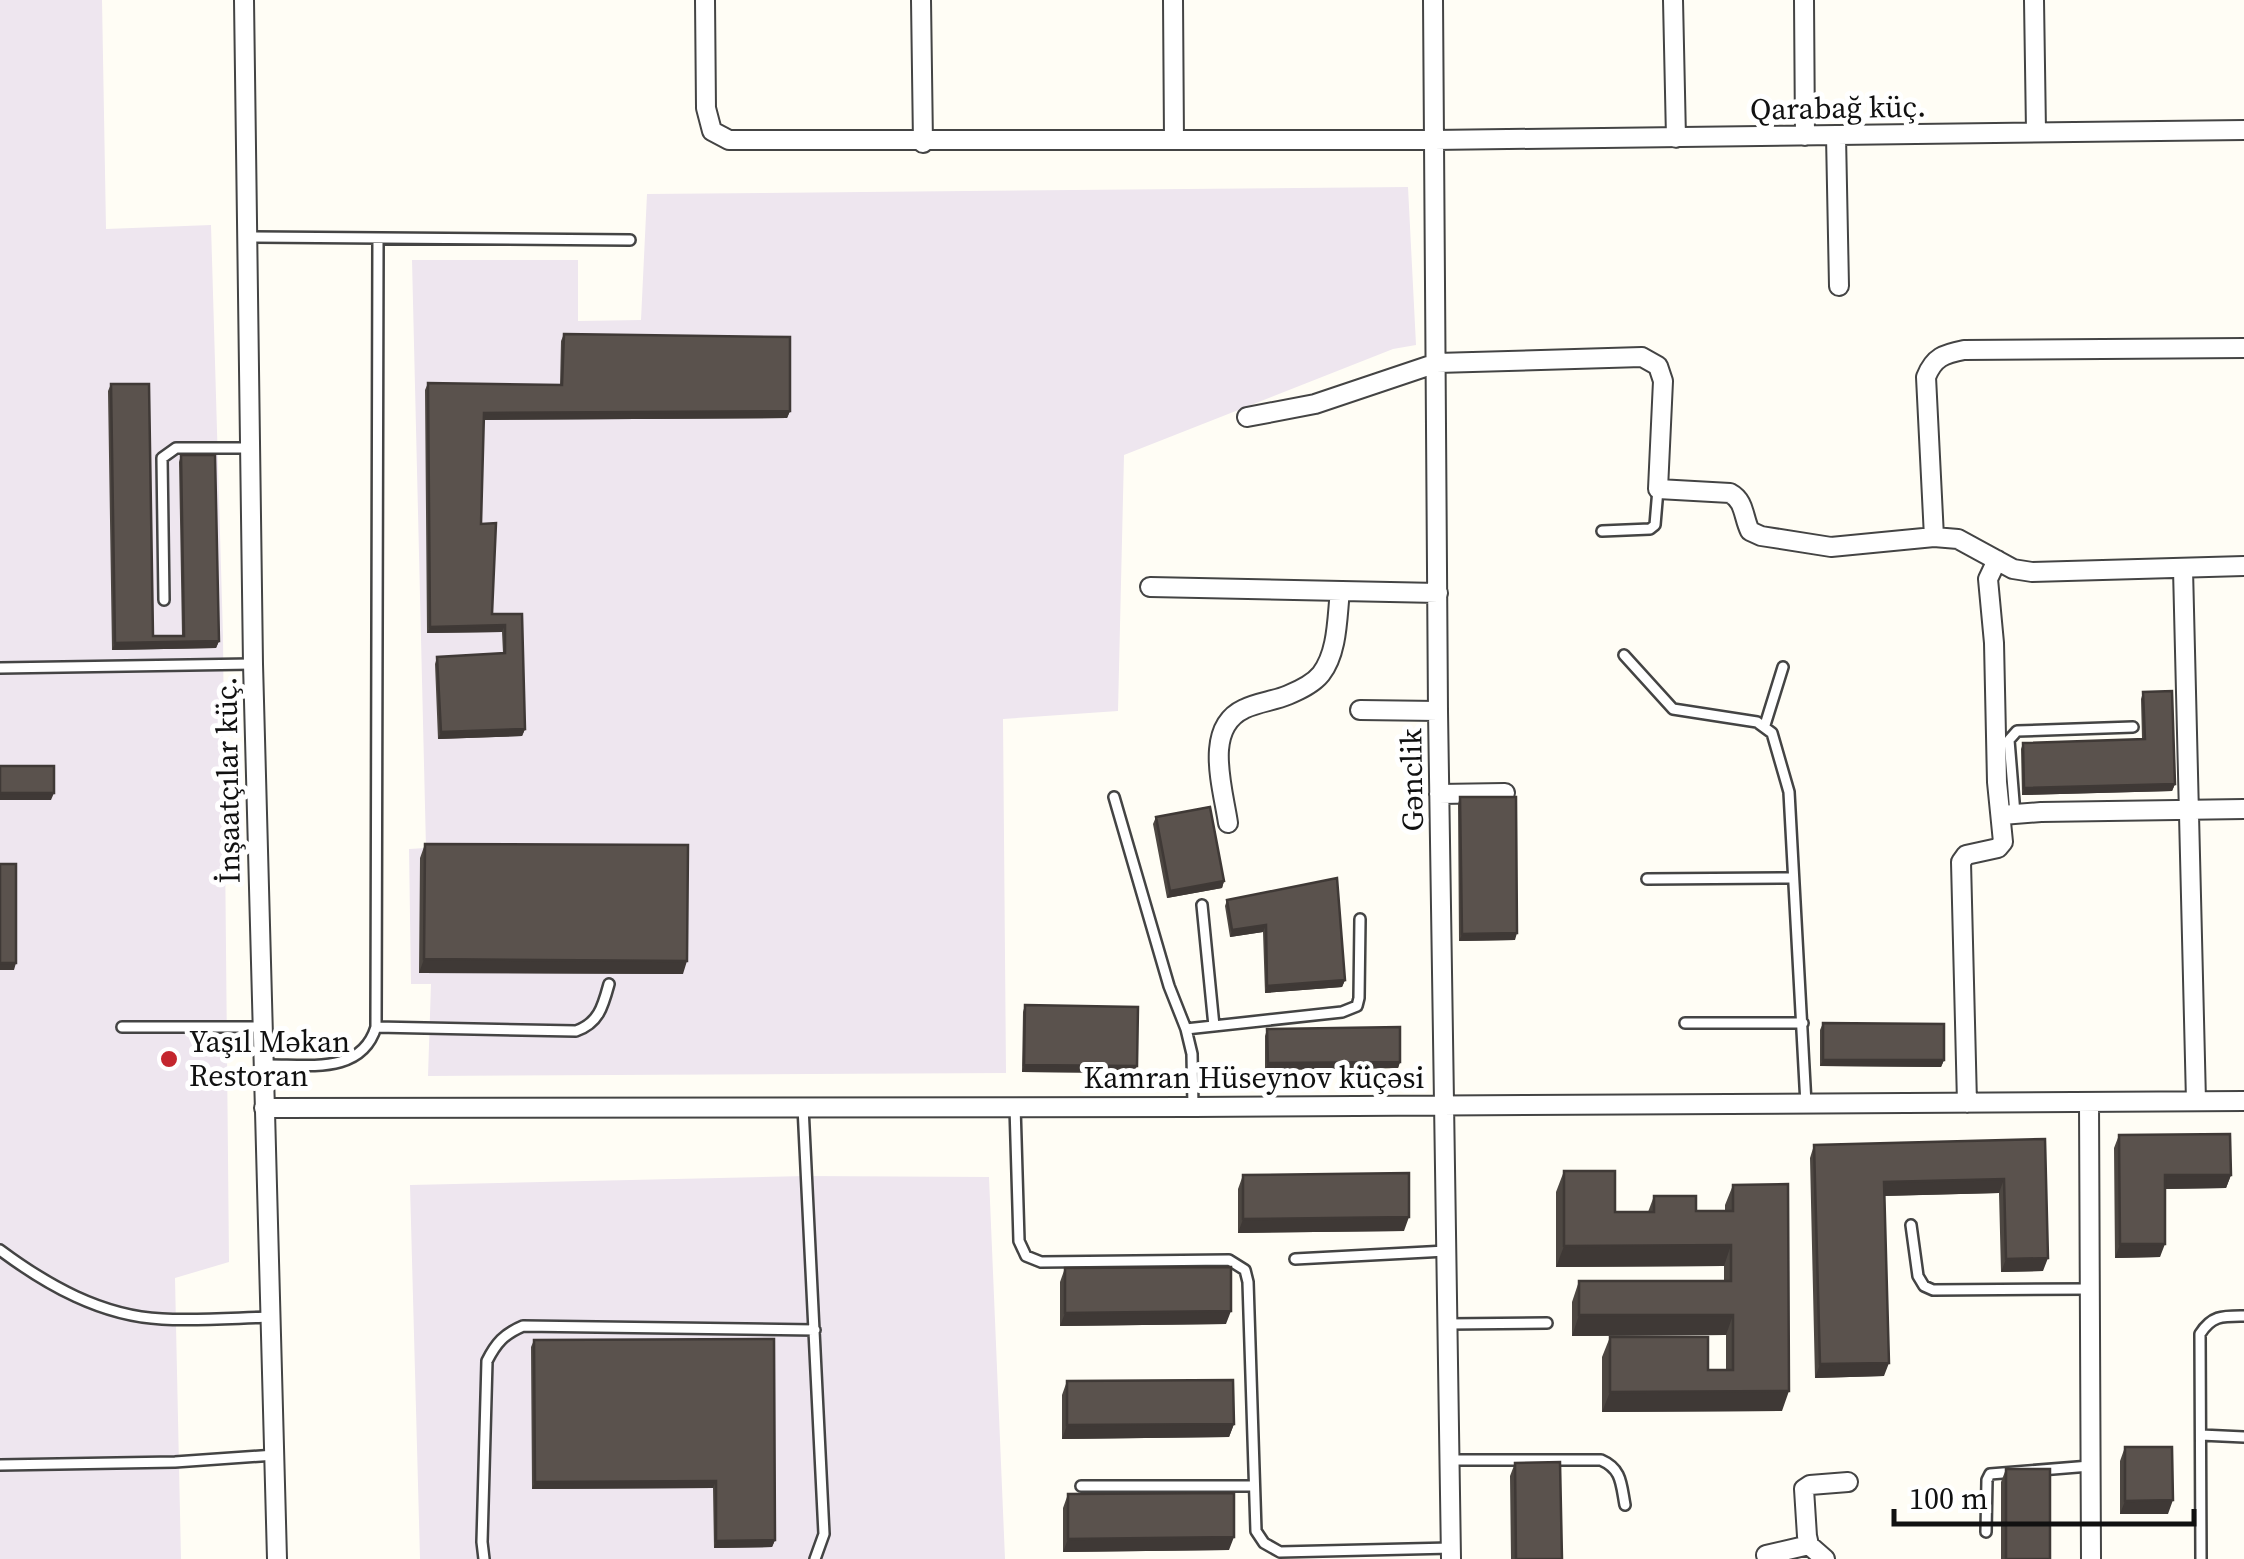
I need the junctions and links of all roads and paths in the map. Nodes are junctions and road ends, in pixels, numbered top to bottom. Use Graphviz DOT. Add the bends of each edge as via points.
graph roads {
  1 [pos="244,0"];
  2 [pos="705,0"];
  3 [pos="921,0"];
  4 [pos="1173,0"];
  5 [pos="1433,0"];
  6 [pos="1673,0"];
  7 [pos="1804,0"];
  8 [pos="2034,0"];
  9 [pos="2244,130"];
  10 [pos="2036,131"];
  11 [pos="1805,136"];
  12 [pos="1836,136"];
  13 [pos="1676,138"];
  14 [pos="1174,140"];
  15 [pos="1434,140"];
  16 [pos="923,143"];
  17 [pos="247,238"];
  18 [pos="378,239"];
  19 [pos="630,240"];
  20 [pos="1839,286"];
  21 [pos="2244,348"];
  22 [pos="1437,363"];
  23 [pos="1247,417"];
  24 [pos="250,448"];
  25 [pos="1658,489"];
  26 [pos="1602,531"];
  27 [pos="1934,537"];
  28 [pos="1996,560"];
  29 [pos="2244,566"];
  30 [pos="2183,569"];
  31 [pos="1150,587"];
  32 [pos="1340,591"];
  33 [pos="1438,593"];
  34 [pos="164,600"];
  35 [pos="1624,656"];
  36 [pos="253,664"];
  37 [pos="1783,667"];
  38 [pos="0,668"];
  39 [pos="1360,710"];
  40 [pos="1438,712"];
  41 [pos="1765,726"];
  42 [pos="2133,727"];
  43 [pos="1504,793"];
  44 [pos="1439,794"];
  45 [pos="1114,797"];
  46 [pos="2244,808"];
  47 [pos="2190,809"];
  48 [pos="2008,814"];
  49 [pos="1228,823"];
  50 [pos="1792,878"];
  51 [pos="1647,879"];
  52 [pos="1202,905"];
  53 [pos="1360,919"];
  54 [pos="609,984"];
  55 [pos="1685,1022"];
  56 [pos="1803,1023"];
  57 [pos="1214,1026"];
  58 [pos="122,1027"];
  59 [pos="262,1027"];
  60 [pos="376,1027"];
  61 [pos="1186,1029"];
  62 [pos="264,1065"];
  63 [pos="2196,1101"];
  64 [pos="2244,1101"];
  65 [pos="2089,1102"];
  66 [pos="1967,1103"];
  67 [pos="1806,1104"];
  68 [pos="1446,1105"];
  69 [pos="802,1106"];
  70 [pos="1015,1106"];
  71 [pos="1193,1107"];
  72 [pos="264,1108"];
  73 [pos="1911,1225"];
  74 [pos="0,1250"];
  75 [pos="1446,1251"];
  76 [pos="1294,1260"];
  77 [pos="2089,1288"];
  78 [pos="2244,1316"];
  79 [pos="272,1317"];
  80 [pos="1548,1322"];
  81 [pos="1448,1324"];
  82 [pos="816,1330"];
  83 [pos="2200,1435"];
  84 [pos="2244,1437"];
  85 [pos="275,1455"];
  86 [pos="1450,1460"];
  87 [pos="0,1465"];
  88 [pos="2090,1466"];
  89 [pos="1848,1482"];
  90 [pos="1080,1486"];
  91 [pos="1253,1486"];
  92 [pos="1625,1505"];
  93 [pos="1986,1532"];
  94 [pos="1810,1545"];
  95 [pos="1451,1554"];
  96 [pos="1766,1555"];
  97 [pos="277,1559"];
  98 [pos="484,1559"];
  99 [pos="815,1559"];
  100 [pos="1826,1559"];
  101 [pos="2091,1559"];
  102 [pos="2201,1559"];
  1 -- 17 [label="street, İnşaatçılar küç."];
  2 -- 16 [label="street, Qarabağ küç." via="712,131 729,140"];
  3 -- 16 [label="street"];
  4 -- 14 [label="street"];
  5 -- 15 [label="street, Gənclik"];
  6 -- 13 [label="street"];
  7 -- 11 [label="street"];
  8 -- 10 [label="street"];
  9 -- 10 [label="street, Qarabağ küç."];
  10 -- 12 [label="street, Qarabağ küç."];
  11 -- 12 [label="street, Qarabağ küç."];
  11 -- 13 [label="street, Qarabağ küç."];
  12 -- 20 [label="street"];
  13 -- 15 [label="street, Qarabağ küç."];
  14 -- 15 [label="street, Qarabağ küç."];
  14 -- 16 [label="street, Qarabağ küç."];
  15 -- 22 [label="street, Gənclik"];
  17 -- 18 [label="lane"];
  17 -- 24 [label="street, İnşaatçılar küç."];
  18 -- 19 [label="lane"];
  18 -- 60 [label="lane"];
  21 -- 27 [label="street" via="1945,354 1926,377"];
  22 -- 23 [label="street" via="1315,404"];
  22 -- 25 [label="street" via="1652,360 1663,381"];
  22 -- 33 [label="street, Gənclik"];
  24 -- 34 [label="lane" via="176,448 162,458"];
  24 -- 36 [label="street, İnşaatçılar küç."];
  25 -- 26 [label="lane" via="1650,530"];
  25 -- 27 [label="street" via="1730,493 1738,497 1750,531 1780,541 1831,547"];
  27 -- 28 [label="street" via="1958,539"];
  28 -- 30 [label="street" via="2032,572"];
  28 -- 48 [label="street" via="1988,579 1996,782"];
  29 -- 30 [label="street"];
  30 -- 47 [label="street"];
  31 -- 32 [label="street"];
  32 -- 33 [label="street"];
  32 -- 49 [label="street" via="1333,650 1321,674 1284,697 1245,708 1222,730"];
  33 -- 40 [label="street, Gənclik"];
  35 -- 41 [label="lane" via="1673,709"];
  36 -- 38 [label="lane"];
  36 -- 59 [label="street, İnşaatçılar küç."];
  37 -- 41 [label="lane"];
  39 -- 40 [label="street"];
  40 -- 44 [label="street, Gənclik"];
  41 -- 50 [label="lane" via="1789,792"];
  42 -- 48 [label="lane" via="2018,731 2009,740"];
  43 -- 44 [label="street"];
  44 -- 68 [label="street, Gənclik"];
  45 -- 61 [label="lane"];
  46 -- 47 [label="street"];
  47 -- 48 [label="street"];
  47 -- 63 [label="street"];
  48 -- 66 [label="street" via="2004,842 1961,862"];
  50 -- 51 [label="lane"];
  50 -- 56 [label="lane"];
  52 -- 57 [label="lane"];
  53 -- 57 [label="lane" via="1356,1006"];
  54 -- 60 [label="lane" via="601,1013 576,1032"];
  55 -- 56 [label="lane"];
  56 -- 67 [label="lane"];
  57 -- 61 [label="lane"];
  58 -- 59 [label="lane"];
  59 -- 62 [label="street, İnşaatçılar küç."];
  60 -- 62 [label="lane" via="371,1044 346,1062"];
  61 -- 71 [label="lane"];
  62 -- 72 [label="street, İnşaatçılar küç."];
  63 -- 64 [label="street, Kamran Hüseynov küçəsi"];
  63 -- 65 [label="street, Kamran Hüseynov küçəsi"];
  65 -- 66 [label="street, Kamran Hüseynov küçəsi"];
  65 -- 77 [label="street"];
  66 -- 67 [label="street, Kamran Hüseynov küçəsi"];
  67 -- 68 [label="street, Kamran Hüseynov küçəsi"];
  68 -- 71 [label="street, Kamran Hüseynov küçəsi"];
  68 -- 75 [label="street, Gənclik"];
  69 -- 70 [label="street, Kamran Hüseynov küçəsi"];
  69 -- 72 [label="street, Kamran Hüseynov küçəsi"];
  69 -- 82 [label="lane"];
  70 -- 71 [label="street, Kamran Hüseynov küçəsi"];
  70 -- 91 [label="lane" via="1026,1256 1041,1262 1228,1260 1245,1270"];
  72 -- 79 [label="street, İnşaatçılar küç."];
  73 -- 77 [label="lane" via="1918,1276 1933,1290"];
  74 -- 79 [label="lane" via="82,1300 120,1312 160,1319"];
  75 -- 76 [label="lane"];
  75 -- 81 [label="street, Gənclik"];
  77 -- 88 [label="street"];
  78 -- 83 [label="lane" via="2219,1316 2200,1334"];
  79 -- 85 [label="street, İnşaatçılar küç."];
  80 -- 81 [label="lane"];
  81 -- 86 [label="street, Gənclik"];
  82 -- 98 [label="lane" via="523,1326 507,1333 487,1361"];
  82 -- 99 [label="lane" via="824,1534"];
  83 -- 84 [label="lane"];
  83 -- 102 [label="lane"];
  85 -- 87 [label="lane"];
  85 -- 97 [label="street, İnşaatçılar küç."];
  86 -- 92 [label="lane" via="1601,1460 1619,1474"];
  86 -- 95 [label="street, Gənclik"];
  88 -- 93 [label="lane" via="1990,1474"];
  88 -- 101 [label="street"];
  89 -- 94 [label="street" via="1804,1489"];
  90 -- 91 [label="lane"];
  91 -- 95 [label="lane" via="1256,1531 1280,1552"];
  94 -- 96 [label="street"];
  94 -- 100 [label="street"];
}
